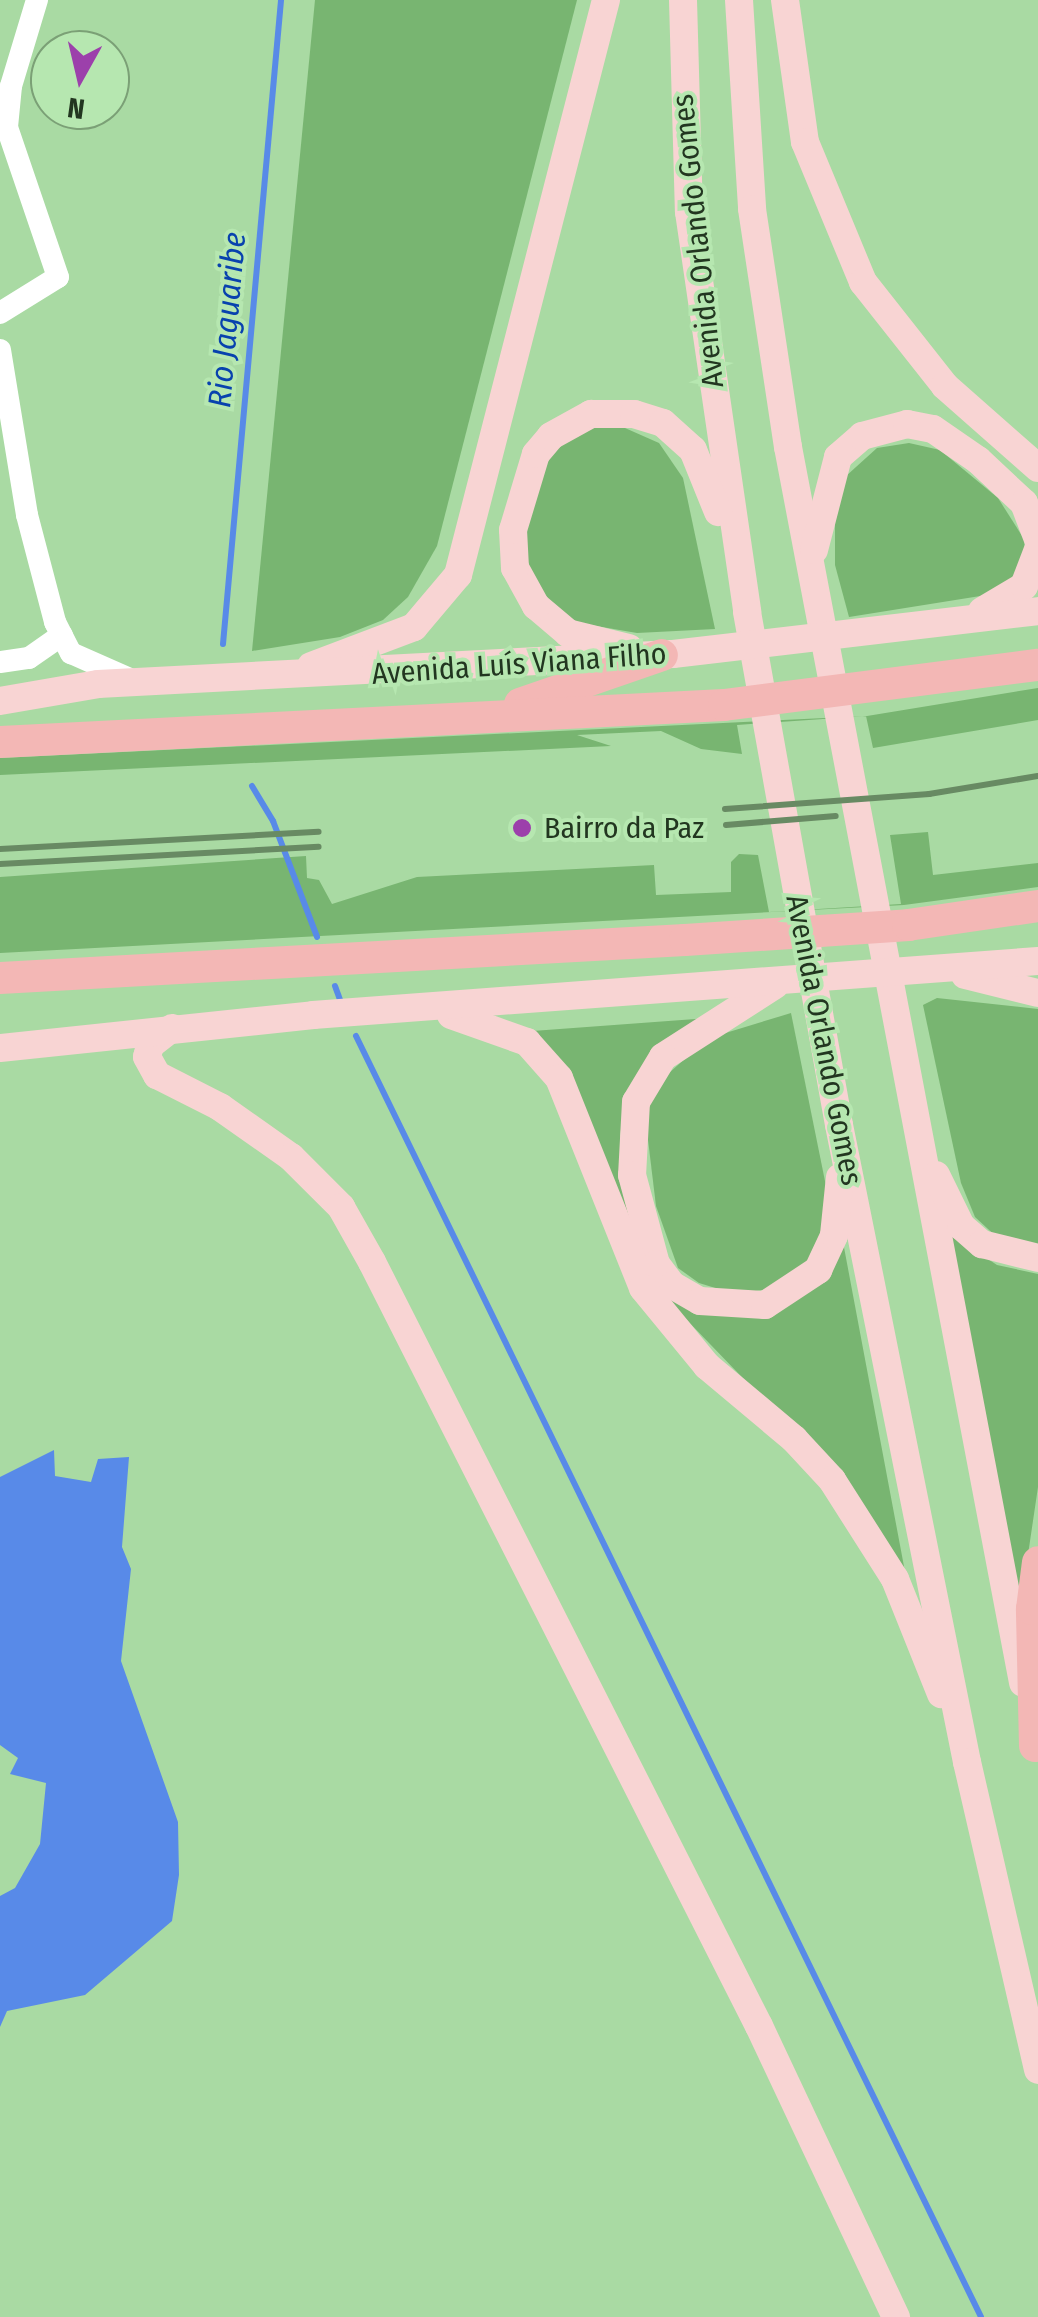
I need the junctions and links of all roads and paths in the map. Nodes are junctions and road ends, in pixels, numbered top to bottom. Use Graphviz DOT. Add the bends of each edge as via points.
graph roads {
  1 [pos="36,0"];
  2 [pos="606,0"];
  3 [pos="683,0"];
  4 [pos="739,0"];
  5 [pos="785,0"];
  6 [pos="0,313"];
  7 [pos="0,350"];
  8 [pos="1038,468"];
  9 [pos="1038,540"];
  10 [pos="1038,550"];
  11 [pos="812,566"];
  12 [pos="742,580"];
  13 [pos="1038,611"];
  14 [pos="944,626"];
  15 [pos="67,644"];
  16 [pos="668,655"];
  17 [pos="0,662"];
  18 [pos="1038,666"];
  19 [pos="254,677"];
  20 [pos="140,682"];
  21 [pos="56,691"];
  22 [pos="0,701"];
  23 [pos="481,717"];
  24 [pos="0,742"];
  25 [pos="1038,906"];
  26 [pos="1038,961"];
  27 [pos="939,969"];
  28 [pos="0,978"];
  29 [pos="780,982"];
  30 [pos="1038,993"];
  31 [pos="421,1010"];
  32 [pos="172,1028"];
  33 [pos="0,1048"];
  34 [pos="911,1102"];
  35 [pos="840,1125"];
  36 [pos="1038,1258"];
  37 [pos="1038,1562"];
  38 [pos="1037,1754"];
  39 [pos="967,1762"];
  40 [pos="1038,2070"];
  41 [pos="896,2317"];
  1 -- 6 [label="street" via="11,86 7,127 58,277"];
  2 -- 19 [label="main road" via="458,575 433,612 396,637 352,655"];
  3 -- 12 [label="main road, Avenida Orlando Gomes" via="690,212"];
  4 -- 11 [label="main road, Avenida Orlando Gomes" via="752,209"];
  5 -- 8 [label="main road" via="805,142 863,282 945,386"];
  7 -- 15 [label="street" via="26,515"];
  9 -- 11 [label="main road" via="1024,503 964,448 933,430 890,426 862,436 838,458 823,496"];
  10 -- 14 [label="main road" via="1024,586 1010,598"];
  11 -- 34 [label="main road, Avenida Orlando Gomes"];
  12 -- 16 [label="main road" via="707,479 677,433 615,411 591,414 551,436 526,474 513,530 514,568 525,590 568,633"];
  12 -- 35 [label="main road, Avenida Orlando Gomes"];
  13 -- 14 [label="main road, Avenida Luís Viana Filho"];
  14 -- 16 [label="main road, Avenida Luís Viana Filho"];
  15 -- 17 [label="street"];
  15 -- 20 [label="street"];
  15 -- 21 [label="street"];
  16 -- 19 [label="main road, Avenida Luís Viana Filho"];
  16 -- 23 [label="highway"];
  18 -- 23 [label="highway, Avenida Luís Viana Filho" via="724,705"];
  19 -- 20 [label="main road, Avenida Luís Viana Filho"];
  20 -- 21 [label="main road, Avenida Luís Viana Filho"];
  21 -- 22 [label="main road, Avenida Luís Viana Filho"];
  23 -- 24 [label="highway, Avenida Luís Viana Filho"];
  25 -- 28 [label="highway" via="908,925"];
  26 -- 27 [label="main road"];
  27 -- 29 [label="main road"];
  27 -- 30 [label="main road"];
  29 -- 31 [label="main road"];
  29 -- 35 [label="main road" via="664,1058 636,1102 632,1175 642,1227 672,1285 700,1302 765,1305 818,1270 834,1235 840,1196"];
  31 -- 32 [label="main road"];
  31 -- 39 [label="main road" via="502,1029 527,1042 559,1078 643,1288 708,1366 794,1439 863,1523 894,1579"];
  32 -- 33 [label="main road"];
  32 -- 41 [label="main road" via="150,1045 147,1057 157,1076 220,1107 291,1157 341,1207 372,1262 751,2008"];
  34 -- 36 [label="main road" via="961,1226 1003,1254"];
  34 -- 38 [label="main road, Avenida Orlando Gomes"];
  35 -- 39 [label="main road, Avenida Orlando Gomes"];
  37 -- 38 [label="highway" via="1032,1609"];
  39 -- 40 [label="main road, Avenida Orlando Gomes"];
}
